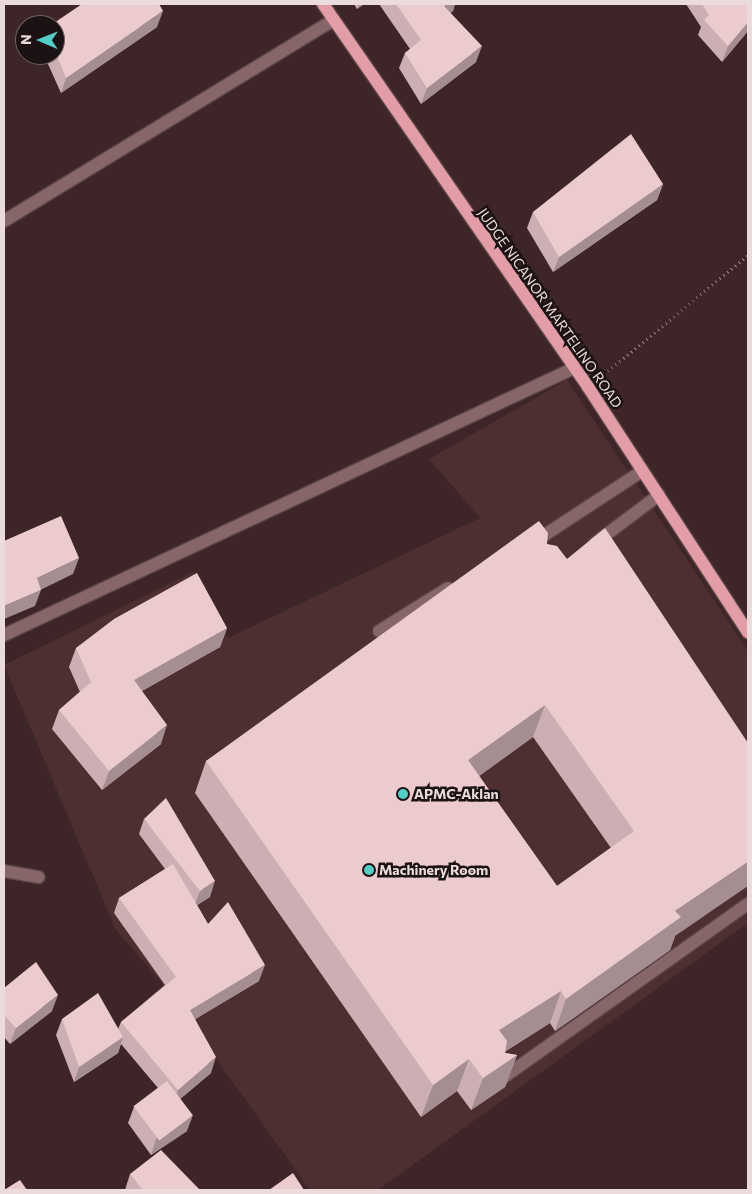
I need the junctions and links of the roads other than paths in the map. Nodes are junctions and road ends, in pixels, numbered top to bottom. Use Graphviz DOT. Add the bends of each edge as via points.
graph roads {
  1 [pos="323,4"];
  2 [pos="333,20"];
  3 [pos="4,221"];
  4 [pos="572,369"];
  5 [pos="642,470"];
  6 [pos="659,495"];
  7 [pos="518,549"];
  8 [pos="580,553"];
  9 [pos="461,580"];
  10 [pos="380,631"];
  11 [pos="748,632"];
  12 [pos="4,635"];
  13 [pos="4,871"];
  14 [pos="38,877"];
  15 [pos="748,904"];
  16 [pos="500,1080"];
  1 -- 2 [label="main road, JUDGE NICANOR MARTELINO ROAD"];
  2 -- 3 [label="street"];
  2 -- 4 [label="main road, JUDGE NICANOR MARTELINO ROAD"];
  4 -- 5 [label="main road, JUDGE NICANOR MARTELINO ROAD" via="588,387"];
  4 -- 12 [label="street"];
  5 -- 6 [label="main road, JUDGE NICANOR MARTELINO ROAD"];
  5 -- 7 [label="street" via="542,538"];
  6 -- 8 [label="street"];
  6 -- 11 [label="main road, JUDGE NICANOR MARTELINO ROAD"];
  9 -- 10 [label="street"];
  13 -- 14 [label="street"];
  15 -- 16 [label="street"];
}
